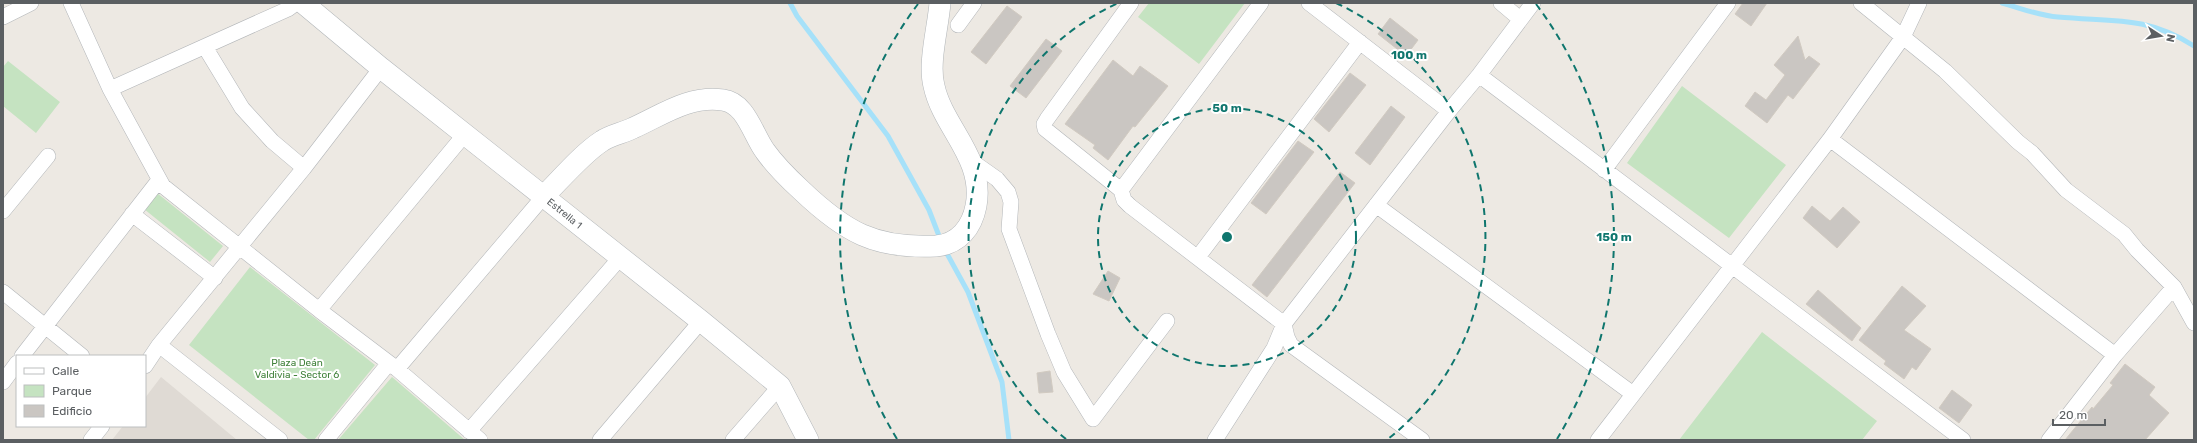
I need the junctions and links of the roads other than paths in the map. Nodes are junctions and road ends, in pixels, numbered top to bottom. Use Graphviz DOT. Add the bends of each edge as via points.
graph roads {
  1 [pos="31,3"];
  2 [pos="71,3"];
  3 [pos="296,3"];
  4 [pos="303,3"];
  5 [pos="940,3"];
  6 [pos="974,3"];
  7 [pos="1131,3"];
  8 [pos="1260,3"];
  9 [pos="1309,3"];
  10 [pos="1500,3"];
  11 [pos="1533,3"];
  12 [pos="1728,3"];
  13 [pos="1861,3"];
  14 [pos="1919,3"];
  15 [pos="3,17"];
  16 [pos="1520,19"];
  17 [pos="958,25"];
  18 [pos="1903,37"];
  19 [pos="1360,42"];
  20 [pos="206,47"];
  21 [pos="381,68"];
  22 [pos="1479,75"];
  23 [pos="110,89"];
  24 [pos="1449,111"];
  25 [pos="465,134"];
  26 [pos="1830,139"];
  27 [pos="48,156"];
  28 [pos="970,160"];
  29 [pos="304,168"];
  30 [pos="1604,170"];
  31 [pos="159,180"];
  32 [pos="1120,190"];
  33 [pos="544,196"];
  34 [pos="1376,205"];
  35 [pos="3,211"];
  36 [pos="132,214"];
  37 [pos="239,247"];
  38 [pos="1198,257"];
  39 [pos="620,258"];
  40 [pos="1732,264"];
  41 [pos="215,278"];
  42 [pos="2174,287"];
  43 [pos="3,292"];
  44 [pos="319,310"];
  45 [pos="701,321"];
  46 [pos="1167,321"];
  47 [pos="2194,323"];
  48 [pos="1284,324"];
  49 [pos="45,326"];
  50 [pos="159,345"];
  51 [pos="23,355"];
  52 [pos="81,355"];
  53 [pos="2115,355"];
  54 [pos="16,364"];
  55 [pos="146,364"];
  56 [pos="393,366"];
  57 [pos="3,382"];
  58 [pos="780,386"];
  59 [pos="1633,394"];
  60 [pos="101,427"];
  61 [pos="1403,434"];
  62 [pos="474,436"];
  63 [pos="92,440"];
  64 [pos="280,440"];
  65 [pos="326,440"];
  66 [pos="600,440"];
  67 [pos="733,440"];
  68 [pos="808,440"];
  69 [pos="1215,440"];
  70 [pos="1422,440"];
  71 [pos="1598,440"];
  72 [pos="1963,440"];
  73 [pos="2049,440"];
  1 -- 15 [label="street"];
  2 -- 23 [label="street"];
  3 -- 20 [label="street"];
  4 -- 21 [label="street, Estrella 1"];
  5 -- 28 [label="street" via="932,68 933,85"];
  6 -- 17 [label="street"];
  7 -- 32 [label="street" via="1044,124 1049,133"];
  8 -- 32 [label="street"];
  9 -- 19 [label="street"];
  10 -- 16 [label="street"];
  11 -- 16 [label="street"];
  12 -- 30 [label="street"];
  13 -- 18 [label="street"];
  14 -- 18 [label="street"];
  16 -- 22 [label="street"];
  18 -- 26 [label="street"];
  18 -- 42 [label="street" via="1945,71 2032,153 2066,190 2124,234"];
  19 -- 24 [label="street"];
  19 -- 38 [label="street"];
  20 -- 23 [label="street"];
  20 -- 29 [label="street" via="242,108 272,141"];
  21 -- 25 [label="street, Estrella 1"];
  21 -- 29 [label="street"];
  22 -- 24 [label="street"];
  22 -- 30 [label="street"];
  23 -- 31 [label="street"];
  24 -- 34 [label="street"];
  25 -- 33 [label="street, Estrella 1"];
  25 -- 44 [label="street"];
  26 -- 40 [label="street"];
  26 -- 53 [label="street"];
  27 -- 35 [label="street"];
  28 -- 33 [label="street" via="976,188 973,218 959,238 942,245 900,246 854,232 813,201 765,152 745,116 732,103 723,100 703,100 673,107 602,141"];
  28 -- 46 [label="street" via="997,179 1008,192 1011,202 1009,229 1048,334 1064,372 1093,419"];
  29 -- 37 [label="street"];
  30 -- 40 [label="street"];
  31 -- 36 [label="street"];
  31 -- 37 [label="street" via="163,186"];
  32 -- 38 [label="street" via="1130,206"];
  33 -- 39 [label="street, Estrella 1"];
  33 -- 56 [label="street"];
  34 -- 48 [label="street"];
  34 -- 59 [label="street"];
  36 -- 41 [label="street"];
  36 -- 49 [label="street"];
  37 -- 41 [label="street"];
  37 -- 44 [label="street"];
  38 -- 48 [label="street"];
  39 -- 45 [label="street, Estrella 1"];
  39 -- 62 [label="street"];
  40 -- 59 [label="street"];
  40 -- 72 [label="street"];
  41 -- 50 [label="street"];
  42 -- 47 [label="street"];
  42 -- 53 [label="street"];
  43 -- 49 [label="street"];
  44 -- 56 [label="street"];
  45 -- 58 [label="street, Estrella 1"];
  45 -- 66 [label="street"];
  48 -- 61 [label="street" via="1291,345"];
  48 -- 69 [label="street" via="1274,348"];
  49 -- 51 [label="street"];
  49 -- 52 [label="street"];
  50 -- 55 [label="street"];
  50 -- 64 [label="street"];
  53 -- 73 [label="street"];
  54 -- 57 [label="street"];
  56 -- 62 [label="street"];
  56 -- 65 [label="street"];
  58 -- 67 [label="street"];
  58 -- 68 [label="street, Estrella 1"];
  59 -- 71 [label="street"];
  60 -- 63 [label="street"];
  61 -- 70 [label="street"];
}
